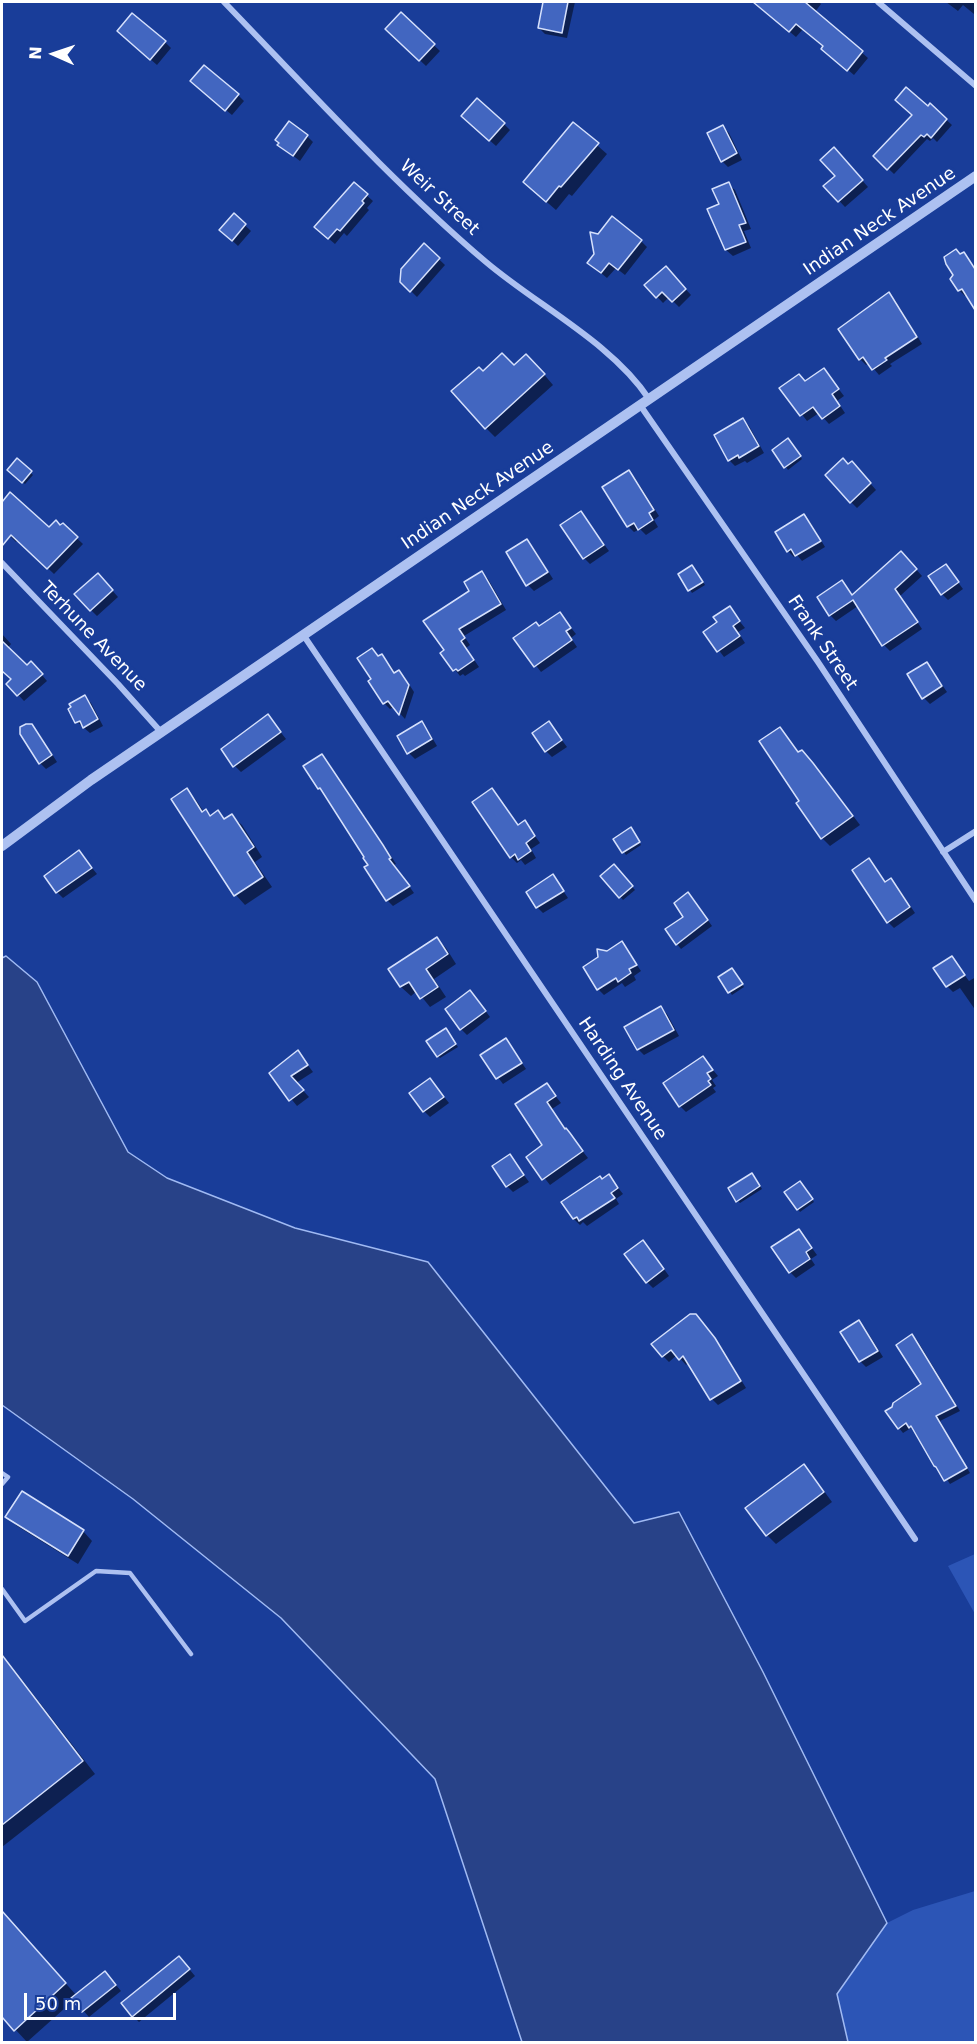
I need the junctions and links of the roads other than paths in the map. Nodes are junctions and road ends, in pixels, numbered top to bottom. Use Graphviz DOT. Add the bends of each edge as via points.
graph roads {
  1 [pos="224,2"];
  2 [pos="878,2"];
  3 [pos="975,86"];
  4 [pos="975,176"];
  5 [pos="645,402"];
  6 [pos="2,563"];
  7 [pos="304,636"];
  8 [pos="161,732"];
  9 [pos="975,831"];
  10 [pos="2,846"];
  11 [pos="943,852"];
  12 [pos="975,901"];
  13 [pos="2,1473"];
  14 [pos="2,1484"];
  15 [pos="915,1539"];
  16 [pos="2,1589"];
  17 [pos="191,1654"];
  1 -- 5 [label="street, Weir Street" via="420,203 515,286 625,368 638,382"];
  2 -- 3 [label="street"];
  4 -- 5 [label="street, Indian Neck Avenue"];
  5 -- 7 [label="street, Indian Neck Avenue"];
  5 -- 11 [label="street, Frank Street"];
  6 -- 8 [label="street, Terhune Avenue"];
  7 -- 8 [label="street, Indian Neck Avenue"];
  7 -- 15 [label="street, Harding Avenue"];
  8 -- 10 [label="street, Indian Neck Avenue"];
  9 -- 11 [label="street"];
  11 -- 12 [label="street, Frank Street"];
  13 -- 14 [label="lane" via="8,1477"];
  16 -- 17 [label="lane" via="25,1621 96,1570 130,1573"];
}
